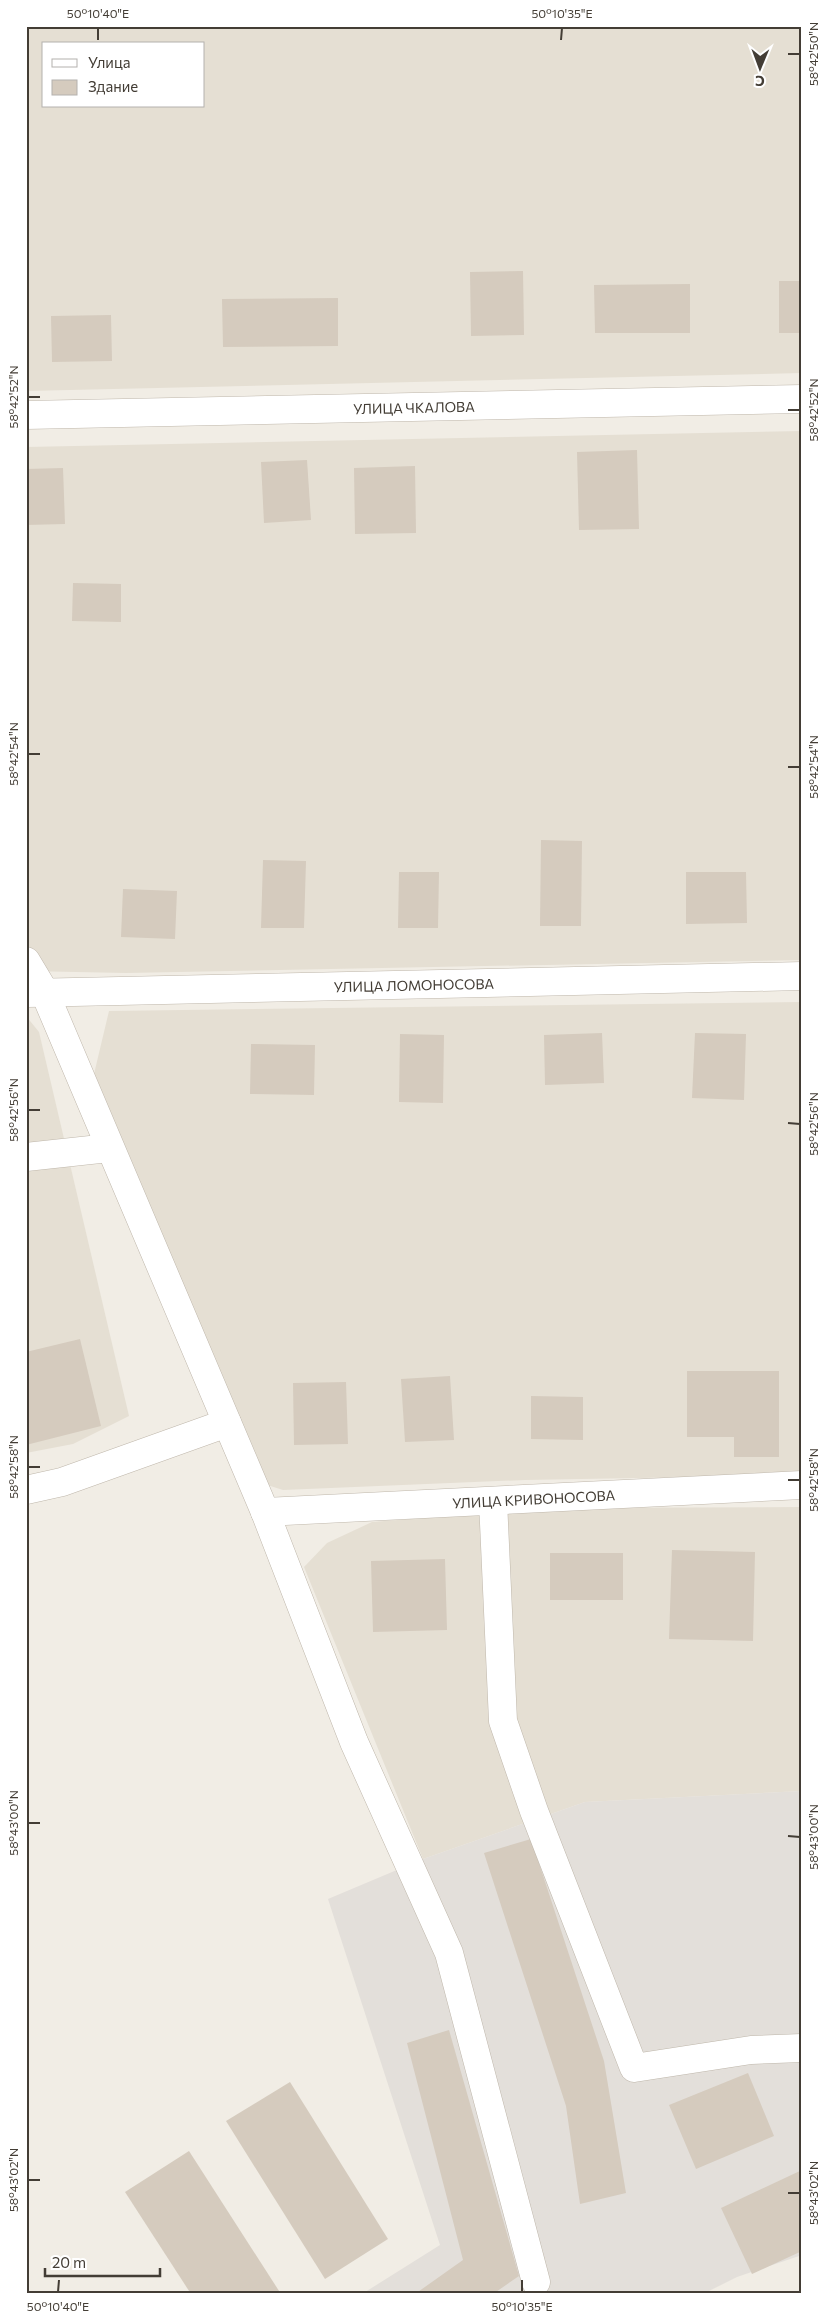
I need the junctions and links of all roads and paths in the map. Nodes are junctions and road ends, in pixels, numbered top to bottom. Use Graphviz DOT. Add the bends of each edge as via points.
graph roads {
  1 [pos="802,399"];
  2 [pos="26,415"];
  3 [pos="26,961"];
  4 [pos="802,976"];
  5 [pos="35,992"];
  6 [pos="109,1148"];
  7 [pos="26,1157"];
  8 [pos="227,1423"];
  9 [pos="802,1485"];
  10 [pos="26,1490"];
  11 [pos="493,1501"];
  12 [pos="265,1512"];
  13 [pos="802,2048"];
  14 [pos="536,2282"];
  1 -- 2 [label="street, УЛИЦА ЧКАЛОВА"];
  3 -- 5 [label="street"];
  4 -- 5 [label="street, УЛИЦА ЛОМОНОСОВА"];
  5 -- 6 [label="street"];
  6 -- 7 [label="street"];
  6 -- 8 [label="street"];
  8 -- 10 [label="street" via="62,1482"];
  8 -- 12 [label="street"];
  9 -- 11 [label="street, УЛИЦА КРИВОНОСОВА"];
  11 -- 12 [label="street, УЛИЦА КРИВОНОСОВА"];
  11 -- 13 [label="street" via="503,1721 534,1811 634,2068 751,2050"];
  12 -- 14 [label="street" via="354,1742 450,1953"];
}
